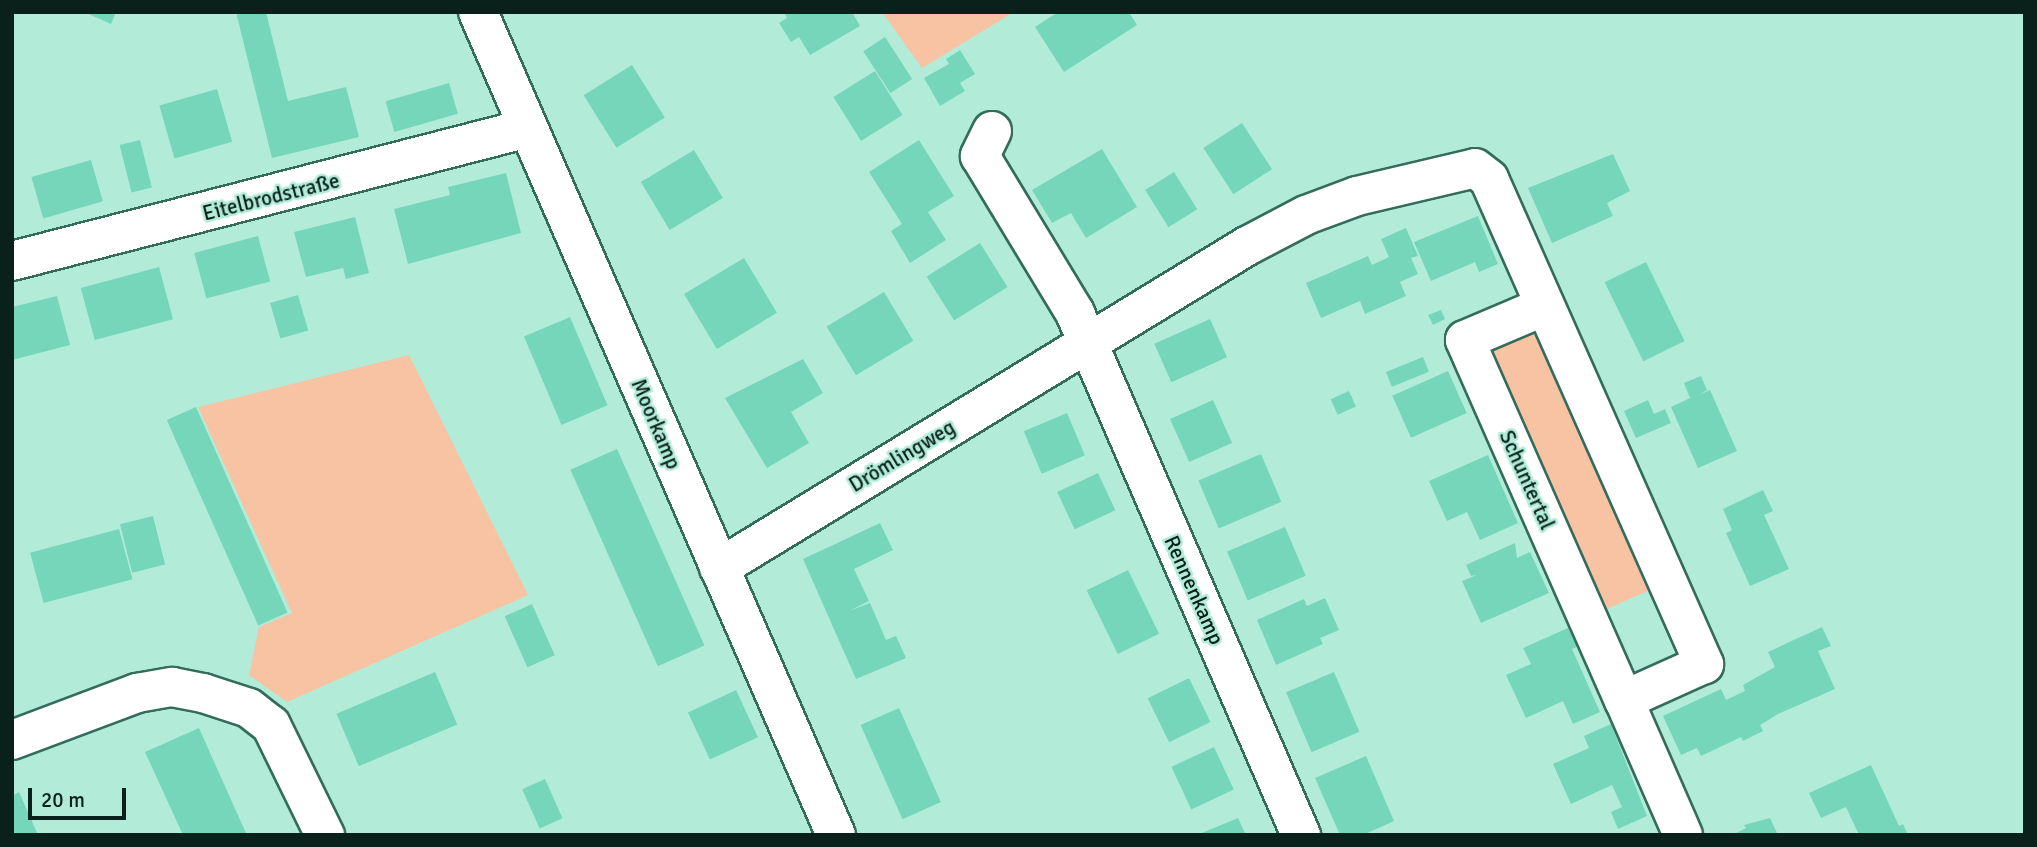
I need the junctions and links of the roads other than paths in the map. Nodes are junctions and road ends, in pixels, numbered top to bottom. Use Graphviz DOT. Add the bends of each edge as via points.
graph roads {
  1 [pos="478,12"];
  2 [pos="528,128"];
  3 [pos="992,131"];
  4 [pos="12,261"];
  5 [pos="1545,306"];
  6 [pos="1086,345"];
  7 [pos="719,568"];
  8 [pos="1624,700"];
  9 [pos="12,740"];
  10 [pos="325,835"];
  11 [pos="836,835"];
  12 [pos="1301,835"];
  13 [pos="1682,835"];
  1 -- 2 [label="street, Moorkamp"];
  2 -- 4 [label="street, Eitelbrodstraße"];
  2 -- 7 [label="street, Moorkamp"];
  3 -- 6 [label="street" via="980,156 1075,313"];
  5 -- 6 [label="street, Drömlingweg" via="1489,179 1475,168 1357,196 1306,215"];
  5 -- 8 [label="street" via="1704,664"];
  5 -- 8 [label="street, Schuntertal" via="1465,340"];
  6 -- 7 [label="street, Drömlingweg"];
  6 -- 12 [label="street, Rennenkamp"];
  7 -- 11 [label="street, Moorkamp"];
  8 -- 13 [label="street, Schuntertal"];
  9 -- 10 [label="street" via="137,693 172,687 203,693 249,708 271,725"];
}
